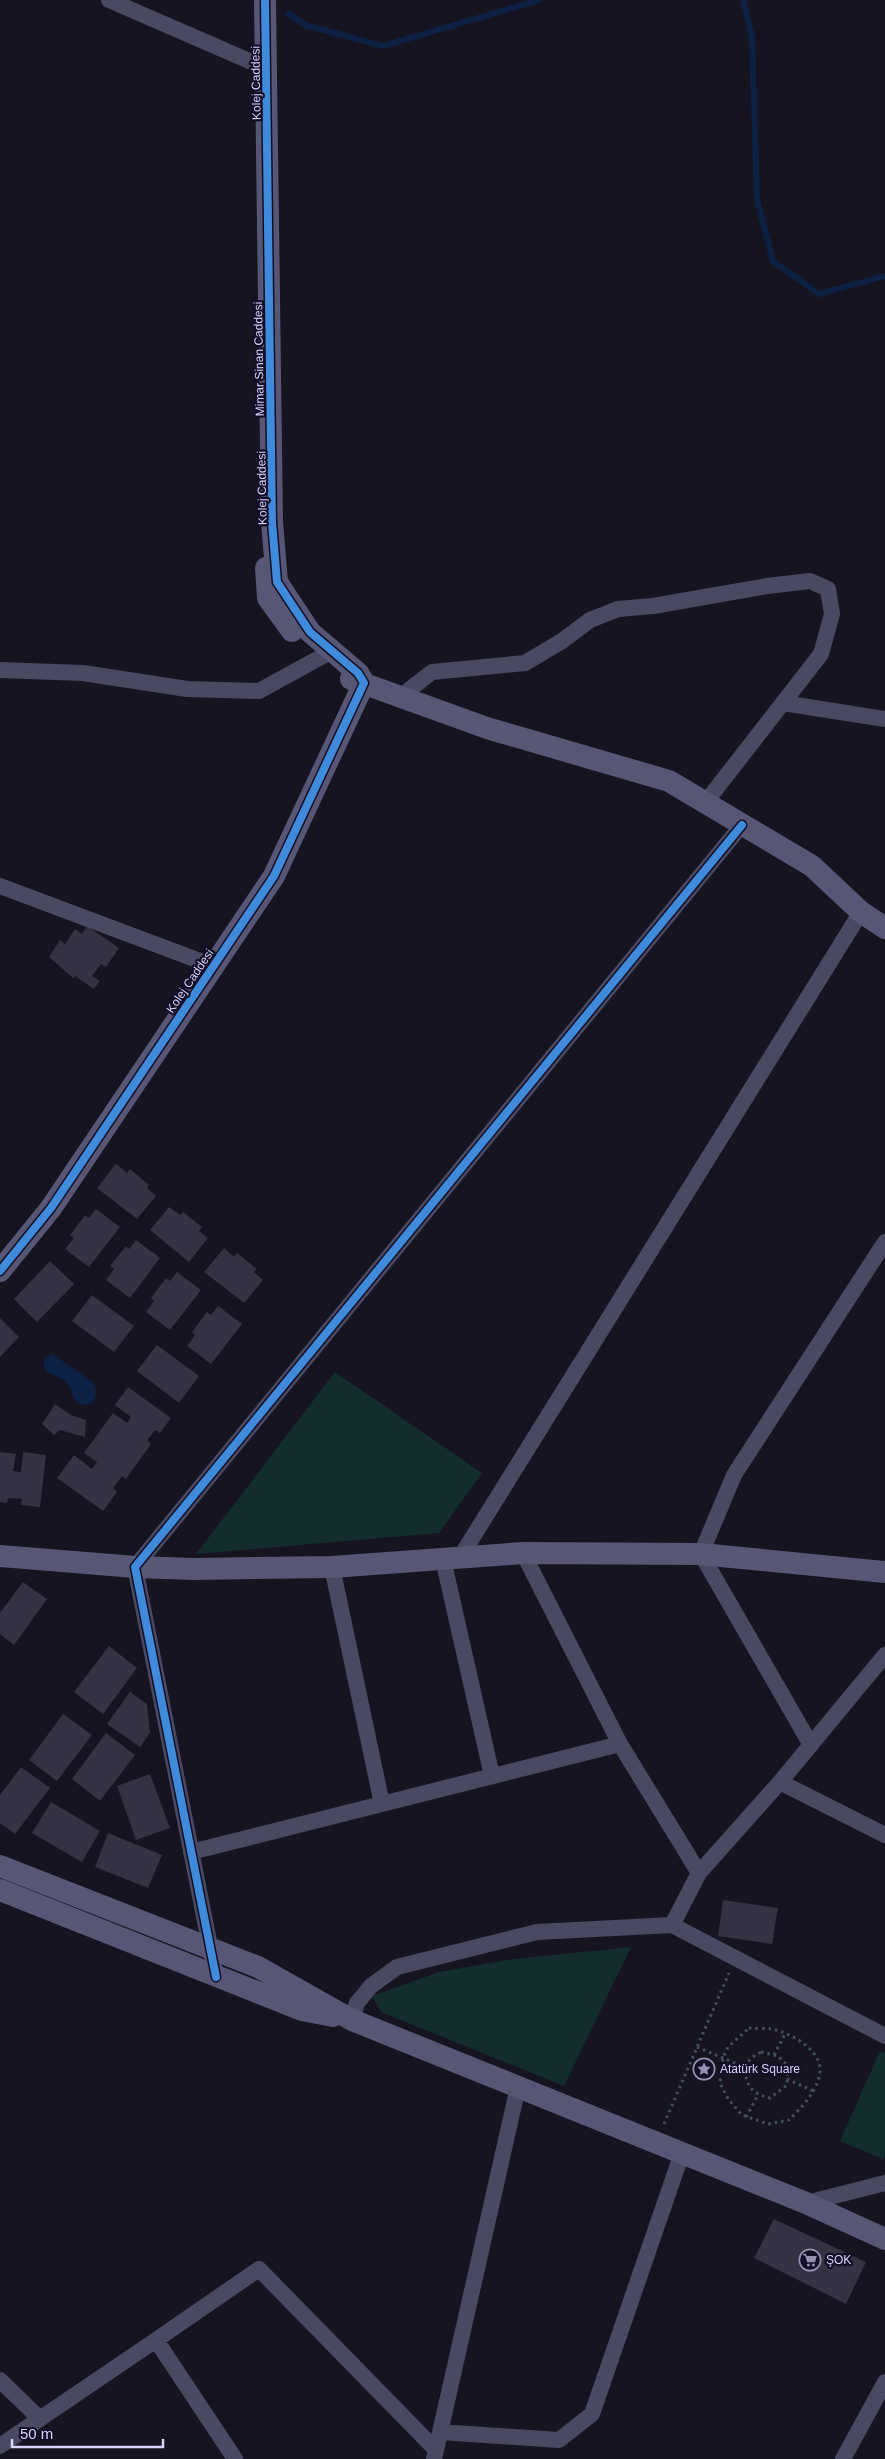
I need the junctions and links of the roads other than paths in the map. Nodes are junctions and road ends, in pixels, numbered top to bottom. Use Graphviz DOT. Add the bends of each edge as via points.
graph roads {
  1 [pos="108,0"];
  2 [pos="260,8"];
  3 [pos="260,64"];
  4 [pos="326,654"];
  5 [pos="0,670"];
  6 [pos="358,681"];
  7 [pos="400,696"];
  8 [pos="783,703"];
  9 [pos="885,719"];
  10 [pos="705,803"];
  11 [pos="742,825"];
  12 [pos="0,886"];
  13 [pos="861,912"];
  14 [pos="885,928"];
  15 [pos="200,962"];
  16 [pos="885,1242"];
  17 [pos="0,1258"];
  18 [pos="0,1271"];
  19 [pos="523,1553"];
  20 [pos="701,1554"];
  21 [pos="0,1556"];
  22 [pos="452,1558"];
  23 [pos="135,1566"];
  24 [pos="332,1568"];
  25 [pos="885,1572"];
  26 [pos="885,1655"];
  27 [pos="620,1744"];
  28 [pos="811,1745"];
  29 [pos="492,1776"];
  30 [pos="780,1782"];
  31 [pos="382,1804"];
  32 [pos="885,1835"];
  33 [pos="191,1852"];
  34 [pos="0,1866"];
  35 [pos="699,1873"];
  36 [pos="0,1890"];
  37 [pos="672,1924"];
  38 [pos="210,1948"];
  39 [pos="216,1977"];
  40 [pos="352,2020"];
  41 [pos="885,2036"];
  42 [pos="518,2087"];
  43 [pos="682,2153"];
  44 [pos="885,2184"];
  45 [pos="806,2203"];
  46 [pos="885,2239"];
  47 [pos="156,2340"];
  48 [pos="0,2380"];
  49 [pos="885,2382"];
  50 [pos="40,2419"];
  51 [pos="440,2432"];
  52 [pos="0,2446"];
  53 [pos="435,2455"];
  54 [pos="235,2459"];
  55 [pos="844,2459"];
  1 -- 3 [label="street"];
  2 -- 3 [label="street, Kolej Caddesi"];
  3 -- 4 [label="street, Kolej Caddesi" via="262,515 268,598 300,643"];
  4 -- 5 [label="street" via="259,691 187,689 83,674"];
  4 -- 6 [label="street, Kolej Caddesi"];
  6 -- 7 [label="street"];
  6 -- 15 [label="street, Kolej Caddesi" via="257,874"];
  6 -- 18 [label="street, Kolej Caddesi" via="274,876 51,1208"];
  7 -- 8 [label="street" via="432,672 526,663 590,620 618,609 810,581 828,589 832,614 821,654"];
  7 -- 10 [label="street" via="487,728 669,782"];
  8 -- 9 [label="street"];
  8 -- 10 [label="street"];
  10 -- 11 [label="street"];
  11 -- 13 [label="street" via="812,866"];
  11 -- 23 [label="street"];
  12 -- 15 [label="street"];
  13 -- 14 [label="street"];
  13 -- 22 [label="street"];
  15 -- 17 [label="street, Kolej Caddesi" via="44,1202"];
  16 -- 20 [label="street" via="734,1475"];
  19 -- 20 [label="street"];
  19 -- 22 [label="street"];
  19 -- 27 [label="street"];
  20 -- 25 [label="street"];
  20 -- 28 [label="street"];
  21 -- 23 [label="street"];
  22 -- 24 [label="street"];
  22 -- 29 [label="street"];
  23 -- 24 [label="street"];
  23 -- 33 [label="street"];
  24 -- 31 [label="street"];
  26 -- 28 [label="street"];
  27 -- 29 [label="street"];
  27 -- 35 [label="street"];
  28 -- 30 [label="street"];
  29 -- 31 [label="street"];
  30 -- 32 [label="street"];
  30 -- 35 [label="street"];
  31 -- 33 [label="street"];
  33 -- 38 [label="street"];
  34 -- 38 [label="street"];
  35 -- 37 [label="street"];
  36 -- 39 [label="street"];
  37 -- 40 [label="street" via="537,1932 397,1967 371,1986 357,2002"];
  37 -- 41 [label="street"];
  38 -- 39 [label="street"];
  38 -- 40 [label="street" via="258,1967"];
  39 -- 40 [label="street" via="302,2010"];
  40 -- 42 [label="street"];
  42 -- 43 [label="street"];
  42 -- 51 [label="street"];
  43 -- 45 [label="street"];
  43 -- 51 [label="street" via="592,2414 559,2440"];
  44 -- 45 [label="street"];
  45 -- 46 [label="street"];
  47 -- 50 [label="street"];
  47 -- 53 [label="street" via="259,2269"];
  47 -- 54 [label="street"];
  48 -- 50 [label="street"];
  49 -- 55 [label="street"];
  50 -- 52 [label="street"];
  51 -- 53 [label="street"];
}
